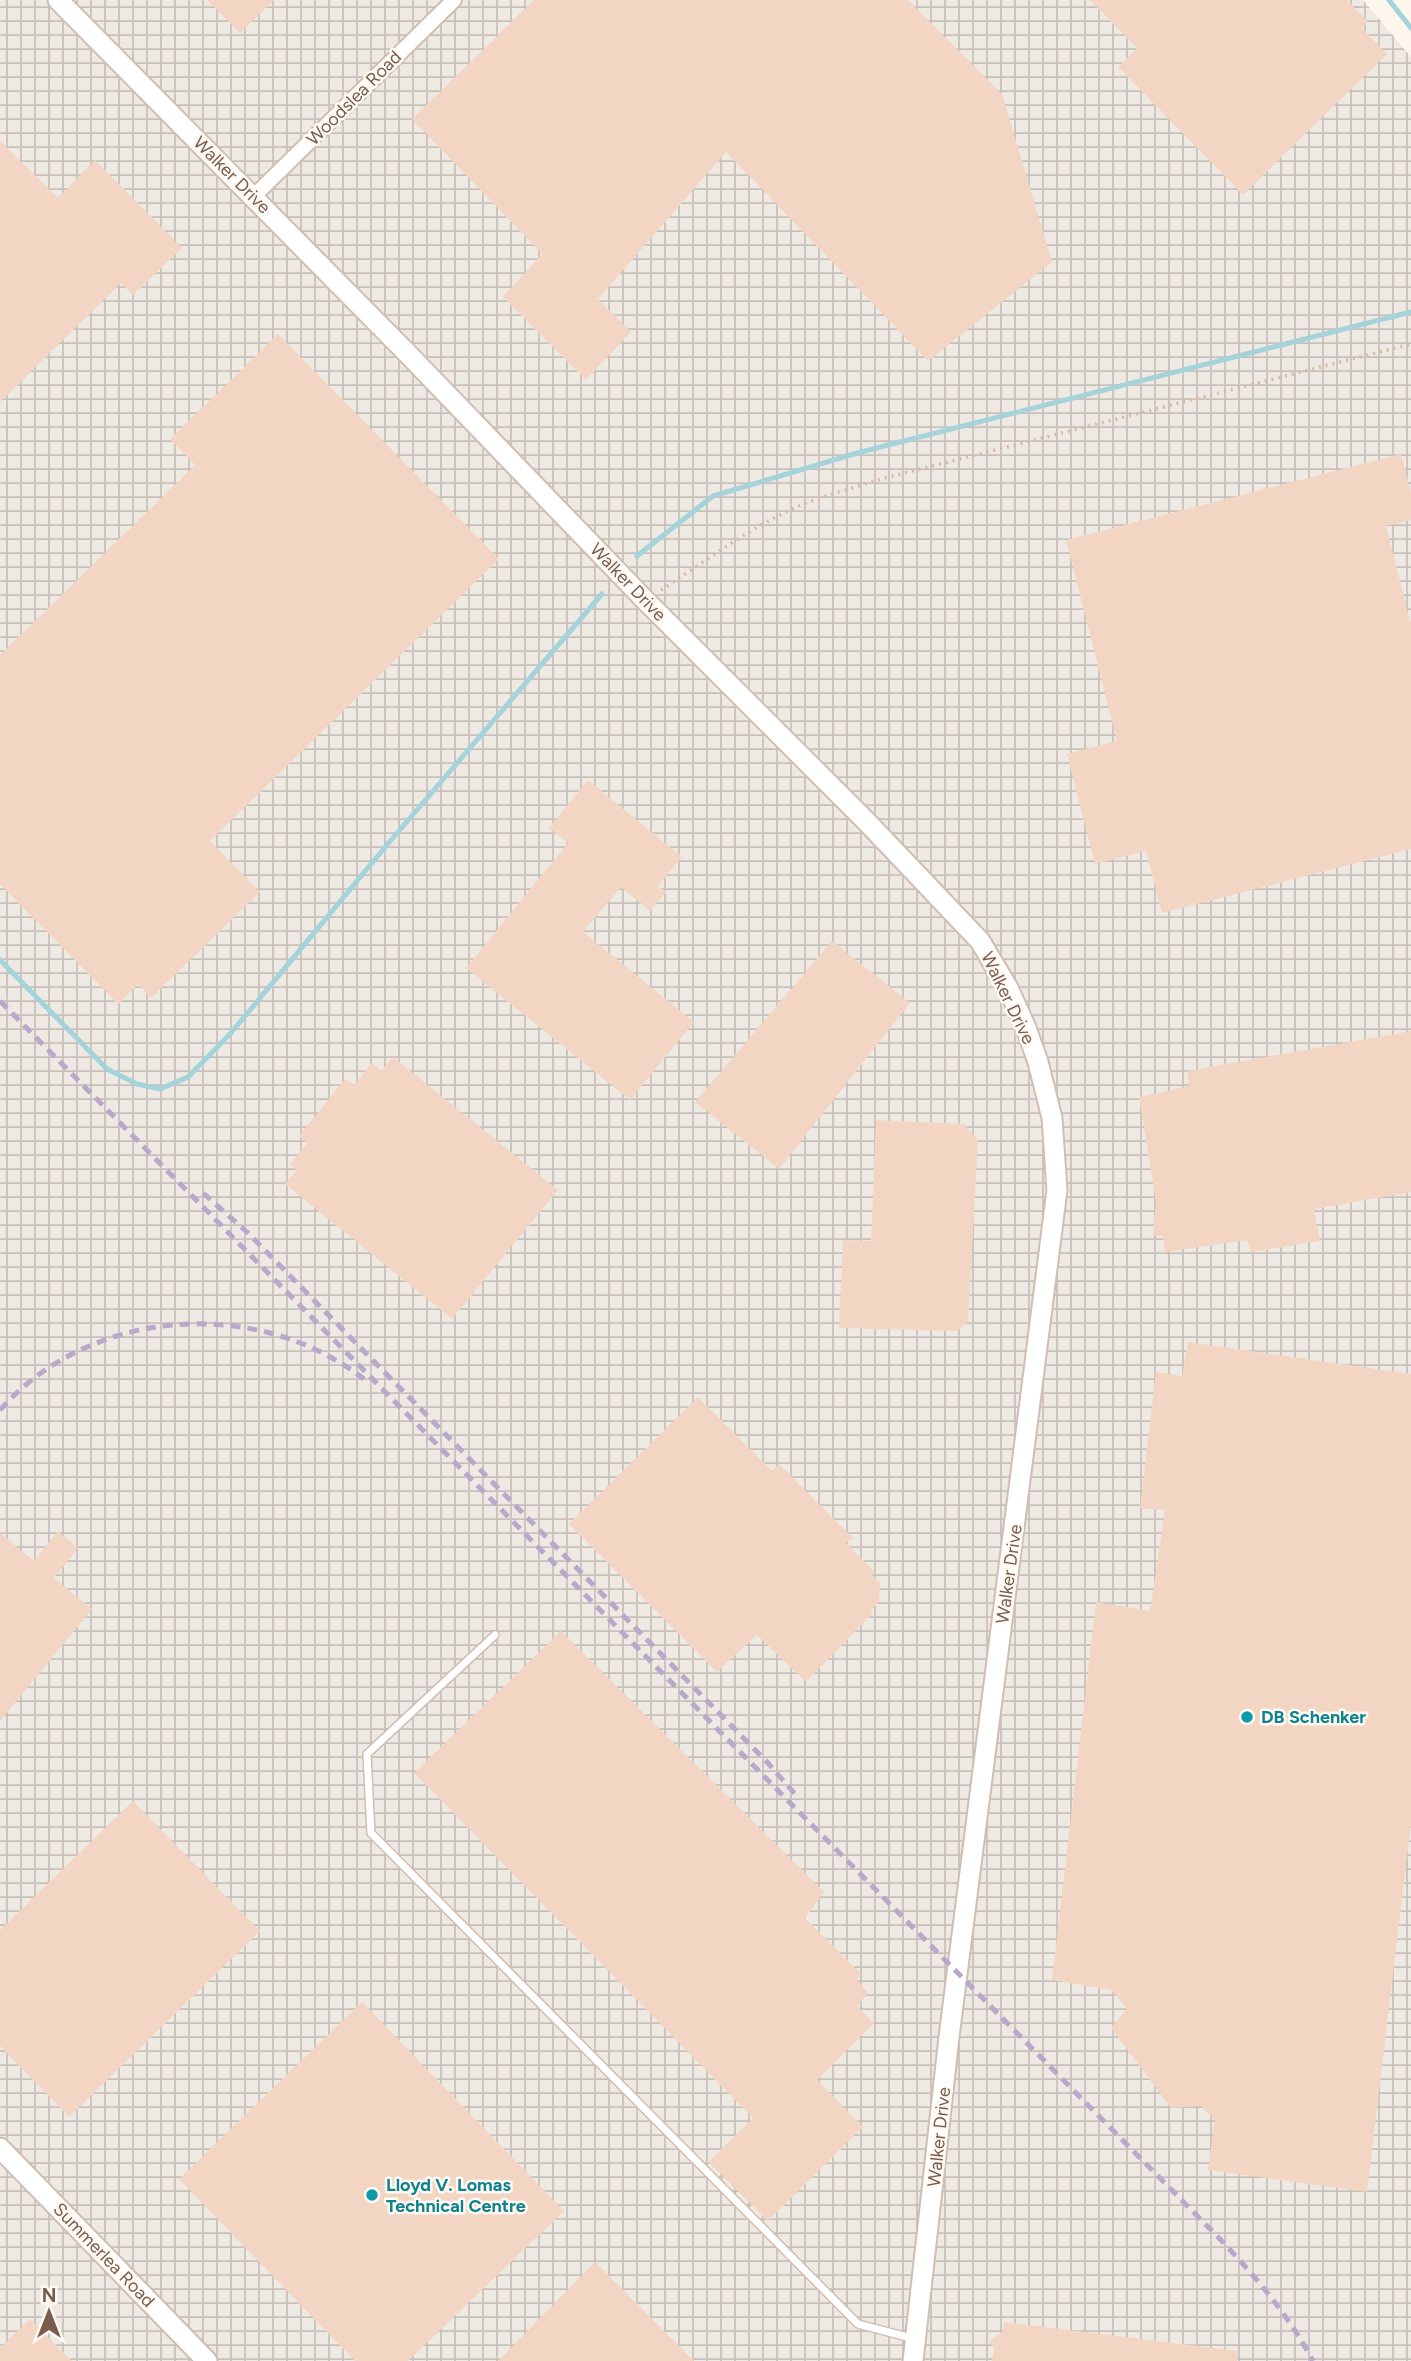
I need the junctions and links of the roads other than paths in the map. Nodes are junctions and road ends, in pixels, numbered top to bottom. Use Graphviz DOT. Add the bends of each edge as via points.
graph roads {
  1 [pos="58,0"];
  2 [pos="454,0"];
  3 [pos="254,197"];
  4 [pos="495,1635"];
  5 [pos="0,2148"];
  6 [pos="915,2339"];
  7 [pos="208,2361"];
  8 [pos="913,2361"];
  1 -- 3 [label="street, Walker Drive"];
  2 -- 3 [label="street, Woodslea Road"];
  3 -- 6 [label="street, Walker Drive" via="980,942 1008,988 1038,1062 1052,1118 1057,1190"];
  4 -- 6 [label="lane" via="367,1754 371,1833 858,2324"];
  5 -- 7 [label="street, Summerlea Road"];
  6 -- 8 [label="street, Walker Drive"];
}
